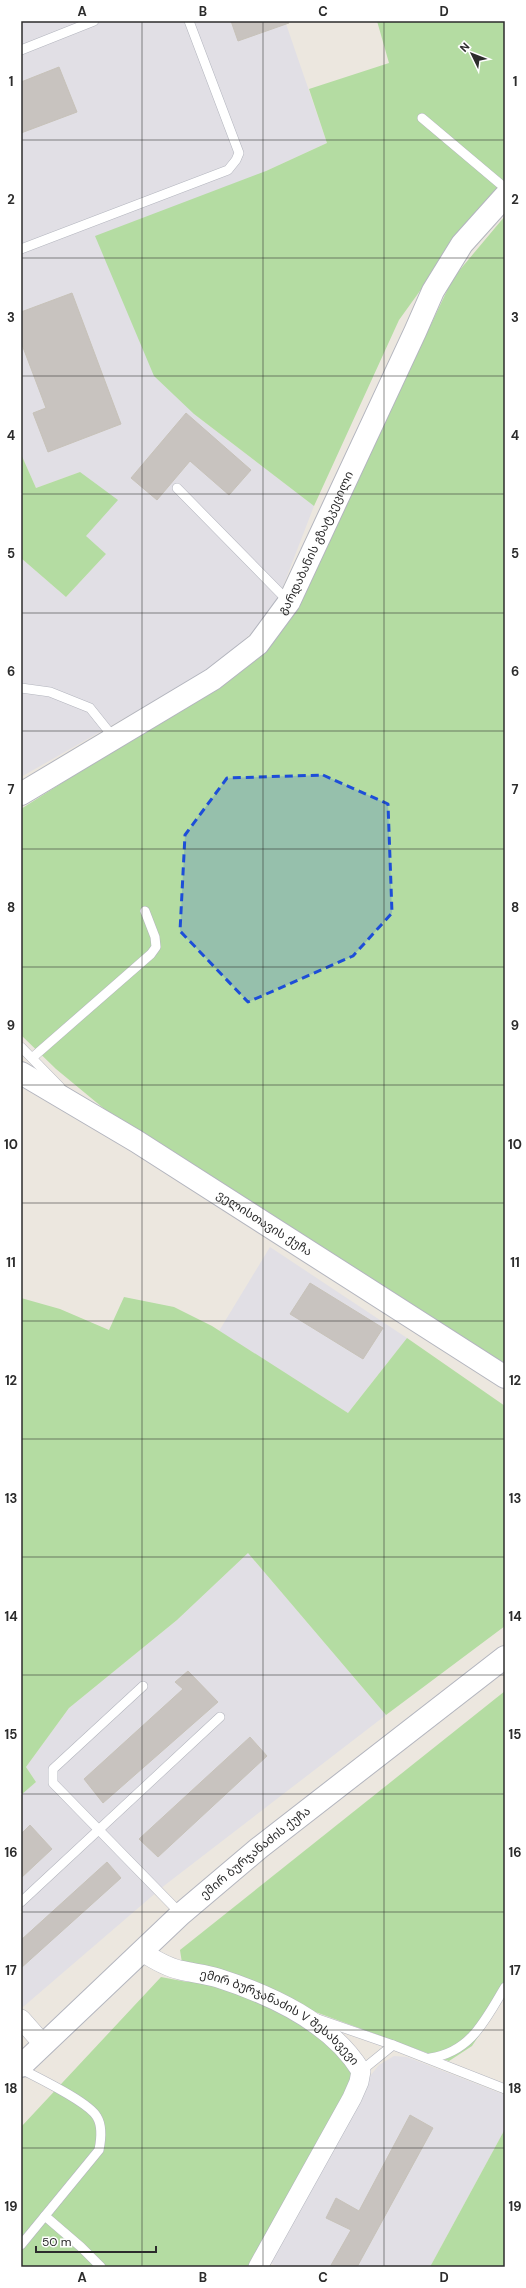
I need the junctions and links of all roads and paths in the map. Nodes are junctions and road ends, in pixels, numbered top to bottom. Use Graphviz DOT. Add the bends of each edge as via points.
graph roads {
  1 [pos="94,21"];
  2 [pos="189,21"];
  3 [pos="21,50"];
  4 [pos="422,118"];
  5 [pos="505,188"];
  6 [pos="505,196"];
  7 [pos="21,249"];
  8 [pos="177,488"];
  9 [pos="289,602"];
  10 [pos="21,688"];
  11 [pos="114,738"];
  12 [pos="21,794"];
  13 [pos="145,911"];
  14 [pos="21,1047"];
  15 [pos="26,1066"];
  16 [pos="505,1377"];
  17 [pos="505,1657"];
  18 [pos="143,1686"];
  19 [pos="220,1717"];
  20 [pos="99,1829"];
  21 [pos="21,1902"];
  22 [pos="181,1914"];
  23 [pos="141,1951"];
  24 [pos="505,1987"];
  25 [pos="304,2014"];
  26 [pos="21,2019"];
  27 [pos="43,2044"];
  28 [pos="393,2045"];
  29 [pos="428,2058"];
  30 [pos="21,2066"];
  31 [pos="21,2069"];
  32 [pos="361,2071"];
  33 [pos="505,2089"];
  34 [pos="45,2216"];
  35 [pos="21,2245"];
  36 [pos="101,2267"];
  37 [pos="258,2267"];
  1 -- 3 [label="lane"];
  2 -- 7 [label="lane" via="238,153 236,160 228,170"];
  4 -- 5 [label="lane"];
  6 -- 9 [label="street, გარდაბანის გზატკეცილი" via="462,244 433,291"];
  8 -- 9 [label="lane"];
  9 -- 11 [label="street, გარდაბანის გზატკეცილი" via="258,644 213,679"];
  10 -- 11 [label="lane" via="50,692 90,708"];
  11 -- 12 [label="street, გარდაბანის გზატკეცილი"];
  13 -- 15 [label="lane" via="155,937 156,947 152,954"];
  14 -- 15 [label="lane"];
  15 -- 16 [label="street, ველისთავის ქუჩა" via="84,1110"];
  17 -- 22 [label="street, ემირ ბურჯანაძის ქუჩა" via="259,1848"];
  18 -- 20 [label="lane" via="53,1769 53,1784"];
  19 -- 20 [label="lane"];
  20 -- 21 [label="lane"];
  20 -- 22 [label="lane"];
  22 -- 23 [label="street, ემირ ბურჯანაძის ქუჩა"];
  23 -- 25 [label="street, ემირ ბურჯანაძის V შესახვევი" via="156,1961 178,1970 217,1978"];
  23 -- 27 [label="street, ემირ ბურჯანაძის ქუჩა"];
  24 -- 29 [label="lane" via="482,2026 470,2039 444,2056"];
  25 -- 28 [label="lane"];
  25 -- 32 [label="street, ემირ ბურჯანაძის V შესახვევი" via="354,2060"];
  26 -- 27 [label="street"];
  27 -- 30 [label="street, ემირ ბურჯანაძის ქუჩა"];
  28 -- 29 [label="lane"];
  28 -- 32 [label="lane"];
  29 -- 33 [label="lane"];
  31 -- 34 [label="lane" via="84,2104 97,2117 102,2133 99,2150"];
  32 -- 37 [label="street, ემირ ბურჯანაძის V შესახვევი" via="352,2098"];
  34 -- 35 [label="lane"];
  34 -- 36 [label="lane"];
}
